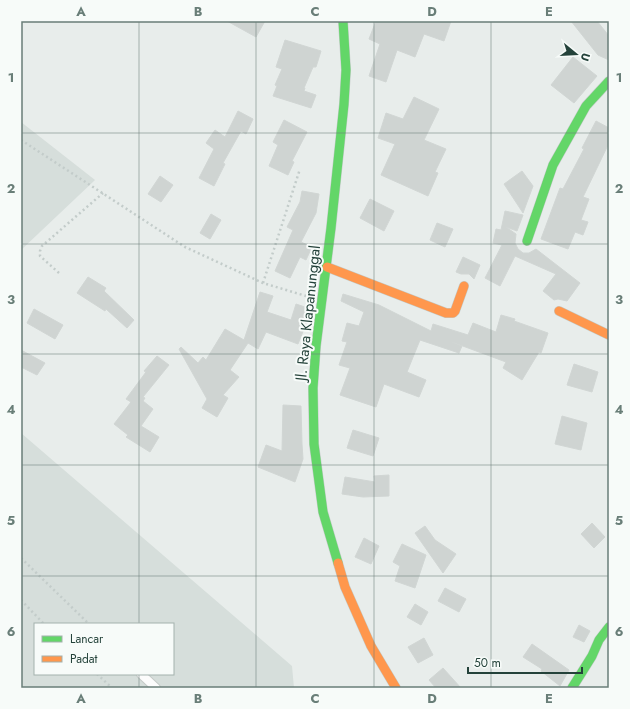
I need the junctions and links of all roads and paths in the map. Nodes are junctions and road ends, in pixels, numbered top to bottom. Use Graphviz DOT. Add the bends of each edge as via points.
graph roads {
  1 [pos="344,21"];
  2 [pos="609,81"];
  3 [pos="21,140"];
  4 [pos="300,169"];
  5 [pos="103,193"];
  6 [pos="528,241"];
  7 [pos="326,267"];
  8 [pos="60,273"];
  9 [pos="263,283"];
  10 [pos="464,286"];
  11 [pos="321,300"];
  12 [pos="559,311"];
  13 [pos="609,335"];
  14 [pos="21,558"];
  15 [pos="21,600"];
  16 [pos="43,623"];
  17 [pos="88,623"];
  18 [pos="609,626"];
  19 [pos="98,675"];
  20 [pos="142,675"];
  21 [pos="112,688"];
  22 [pos="156,688"];
  23 [pos="396,688"];
  24 [pos="572,688"];
  1 -- 7 [label="street, Jl. Raya Klapanunggal" via="344,104"];
  2 -- 6 [label="street" via="586,106 554,165"];
  3 -- 5 [label="path"];
  4 -- 9 [label="path"];
  5 -- 8 [label="path" via="42,246 40,256"];
  5 -- 9 [label="path" via="185,247"];
  7 -- 10 [label="street" via="446,313 455,311"];
  7 -- 11 [label="street, Jl. Raya Klapanunggal"];
  9 -- 11 [label="path"];
  11 -- 23 [label="street, Jl. Raya Klapanunggal" via="316,346 314,444 323,512 345,587 371,646"];
  12 -- 13 [label="street"];
  14 -- 17 [label="path"];
  15 -- 16 [label="path"];
  18 -- 24 [label="street"];
  19 -- 21 [label="path"];
  20 -- 22 [label="lane"];
}
